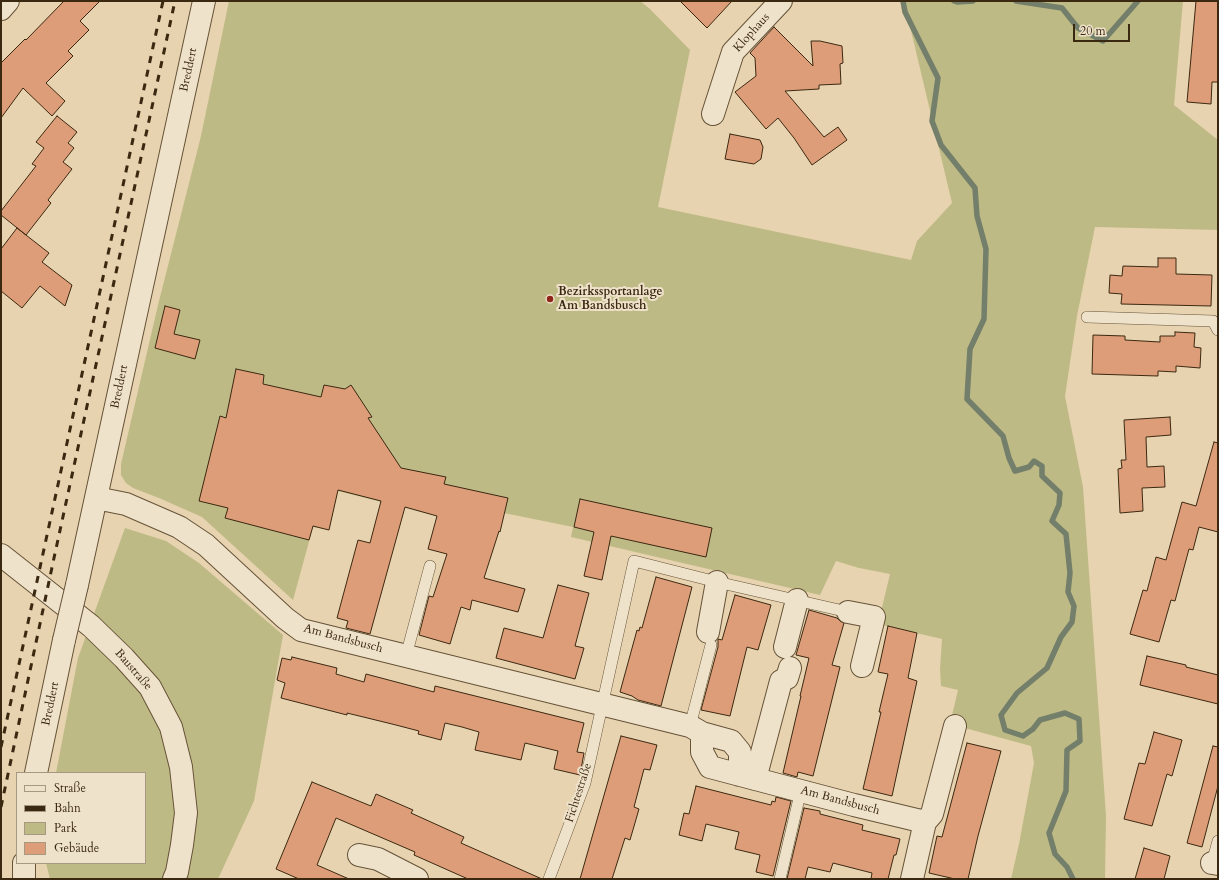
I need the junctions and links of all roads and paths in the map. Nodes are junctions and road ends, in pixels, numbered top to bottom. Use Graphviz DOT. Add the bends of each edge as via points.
graph roads {
  1 [pos="8,1"];
  2 [pos="204,1"];
  3 [pos="782,1"];
  4 [pos="1,9"];
  5 [pos="713,114"];
  6 [pos="1087,317"];
  7 [pos="1218,330"];
  8 [pos="96,498"];
  9 [pos="1,555"];
  10 [pos="430,566"];
  11 [pos="717,582"];
  12 [pos="797,600"];
  13 [pos="848,612"];
  14 [pos="710,638"];
  15 [pos="785,647"];
  16 [pos="406,656"];
  17 [pos="862,666"];
  18 [pos="790,668"];
  19 [pos="602,704"];
  20 [pos="955,726"];
  21 [pos="696,730"];
  22 [pos="36,772"];
  23 [pos="748,777"];
  24 [pos="801,790"];
  25 [pos="925,822"];
  26 [pos="1218,841"];
  27 [pos="359,855"];
  28 [pos="1215,863"];
  29 [pos="24,864"];
  30 [pos="24,879"];
  31 [pos="174,879"];
  32 [pos="417,879"];
  33 [pos="549,879"];
  34 [pos="780,879"];
  35 [pos="912,879"];
  1 -- 4 [label="street"];
  2 -- 8 [label="street, Breddert"];
  3 -- 5 [label="street, Klophaus" via="733,52"];
  6 -- 7 [label="lane" via="1213,321"];
  8 -- 16 [label="street, Am Bandsbusch" via="126,504 180,527 206,545 285,618 302,630"];
  8 -- 22 [label="street, Breddert, bridge"];
  9 -- 31 [label="street, Baustraße" via="91,626 150,687 171,727 181,767 186,813"];
  10 -- 16 [label="lane"];
  11 -- 12 [label="lane"];
  11 -- 14 [label="street, Am Bandsbusch"];
  11 -- 19 [label="lane" via="634,561"];
  12 -- 13 [label="lane"];
  12 -- 15 [label="street"];
  13 -- 17 [label="street" via="874,617"];
  14 -- 21 [label="lane, Am Bandsbusch"];
  16 -- 19 [label="street, Am Bandsbusch"];
  18 -- 23 [label="street" via="787,678 781,681"];
  19 -- 21 [label="street, Am Bandsbusch"];
  19 -- 33 [label="lane, Fichtestraße" via="585,783"];
  20 -- 25 [label="street" via="932,814"];
  21 -- 23 [label="street, Am Bandsbusch" via="731,741 740,752"];
  21 -- 23 [label="street, Am Bandsbusch" via="702,752 710,767"];
  23 -- 24 [label="street, Am Bandsbusch"];
  24 -- 25 [label="street, Am Bandsbusch"];
  24 -- 34 [label="lane"];
  25 -- 35 [label="street"];
  26 -- 28 [label="lane"];
  27 -- 32 [label="street" via="378,859"];
  29 -- 30 [label="street"];
}
